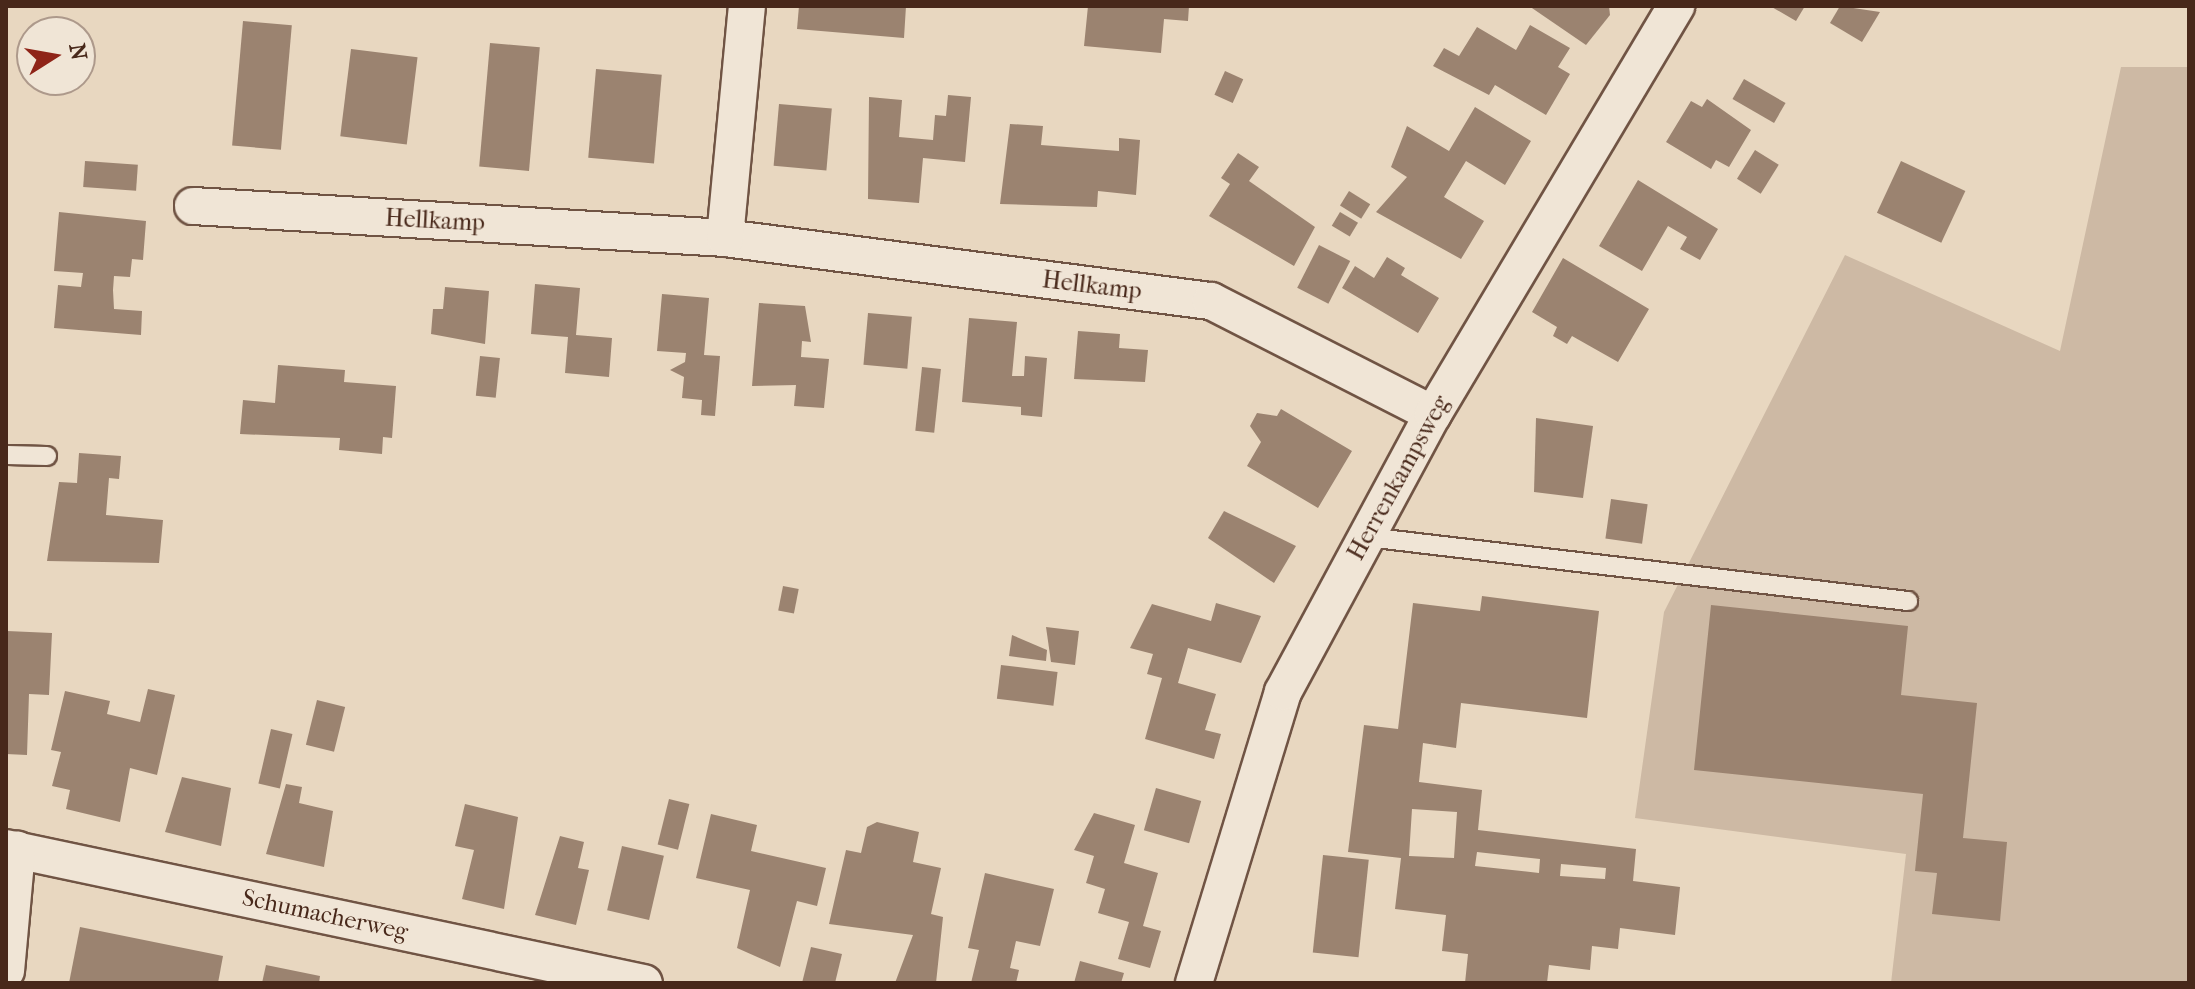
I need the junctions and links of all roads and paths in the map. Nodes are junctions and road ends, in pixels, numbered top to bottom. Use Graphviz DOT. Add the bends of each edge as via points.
graph roads {
  1 [pos="747,6"];
  2 [pos="1676,6"];
  3 [pos="193,206"];
  4 [pos="725,238"];
  5 [pos="1433,414"];
  6 [pos="6,455"];
  7 [pos="47,456"];
  8 [pos="1367,537"];
  9 [pos="1908,601"];
  10 [pos="11,848"];
  11 [pos="6,971"];
  12 [pos="644,983"];
  13 [pos="1194,983"];
  1 -- 4 [label="street"];
  2 -- 5 [label="street, Herrenkampsweg"];
  3 -- 4 [label="street, Hellkamp"];
  4 -- 5 [label="street, Hellkamp" via="1211,301"];
  5 -- 8 [label="street, Herrenkampsweg"];
  6 -- 7 [label="lane"];
  8 -- 9 [label="lane"];
  8 -- 13 [label="street, Herrenkampsweg" via="1283,692"];
  10 -- 11 [label="street"];
  10 -- 12 [label="street, Schumacherweg"];
}
